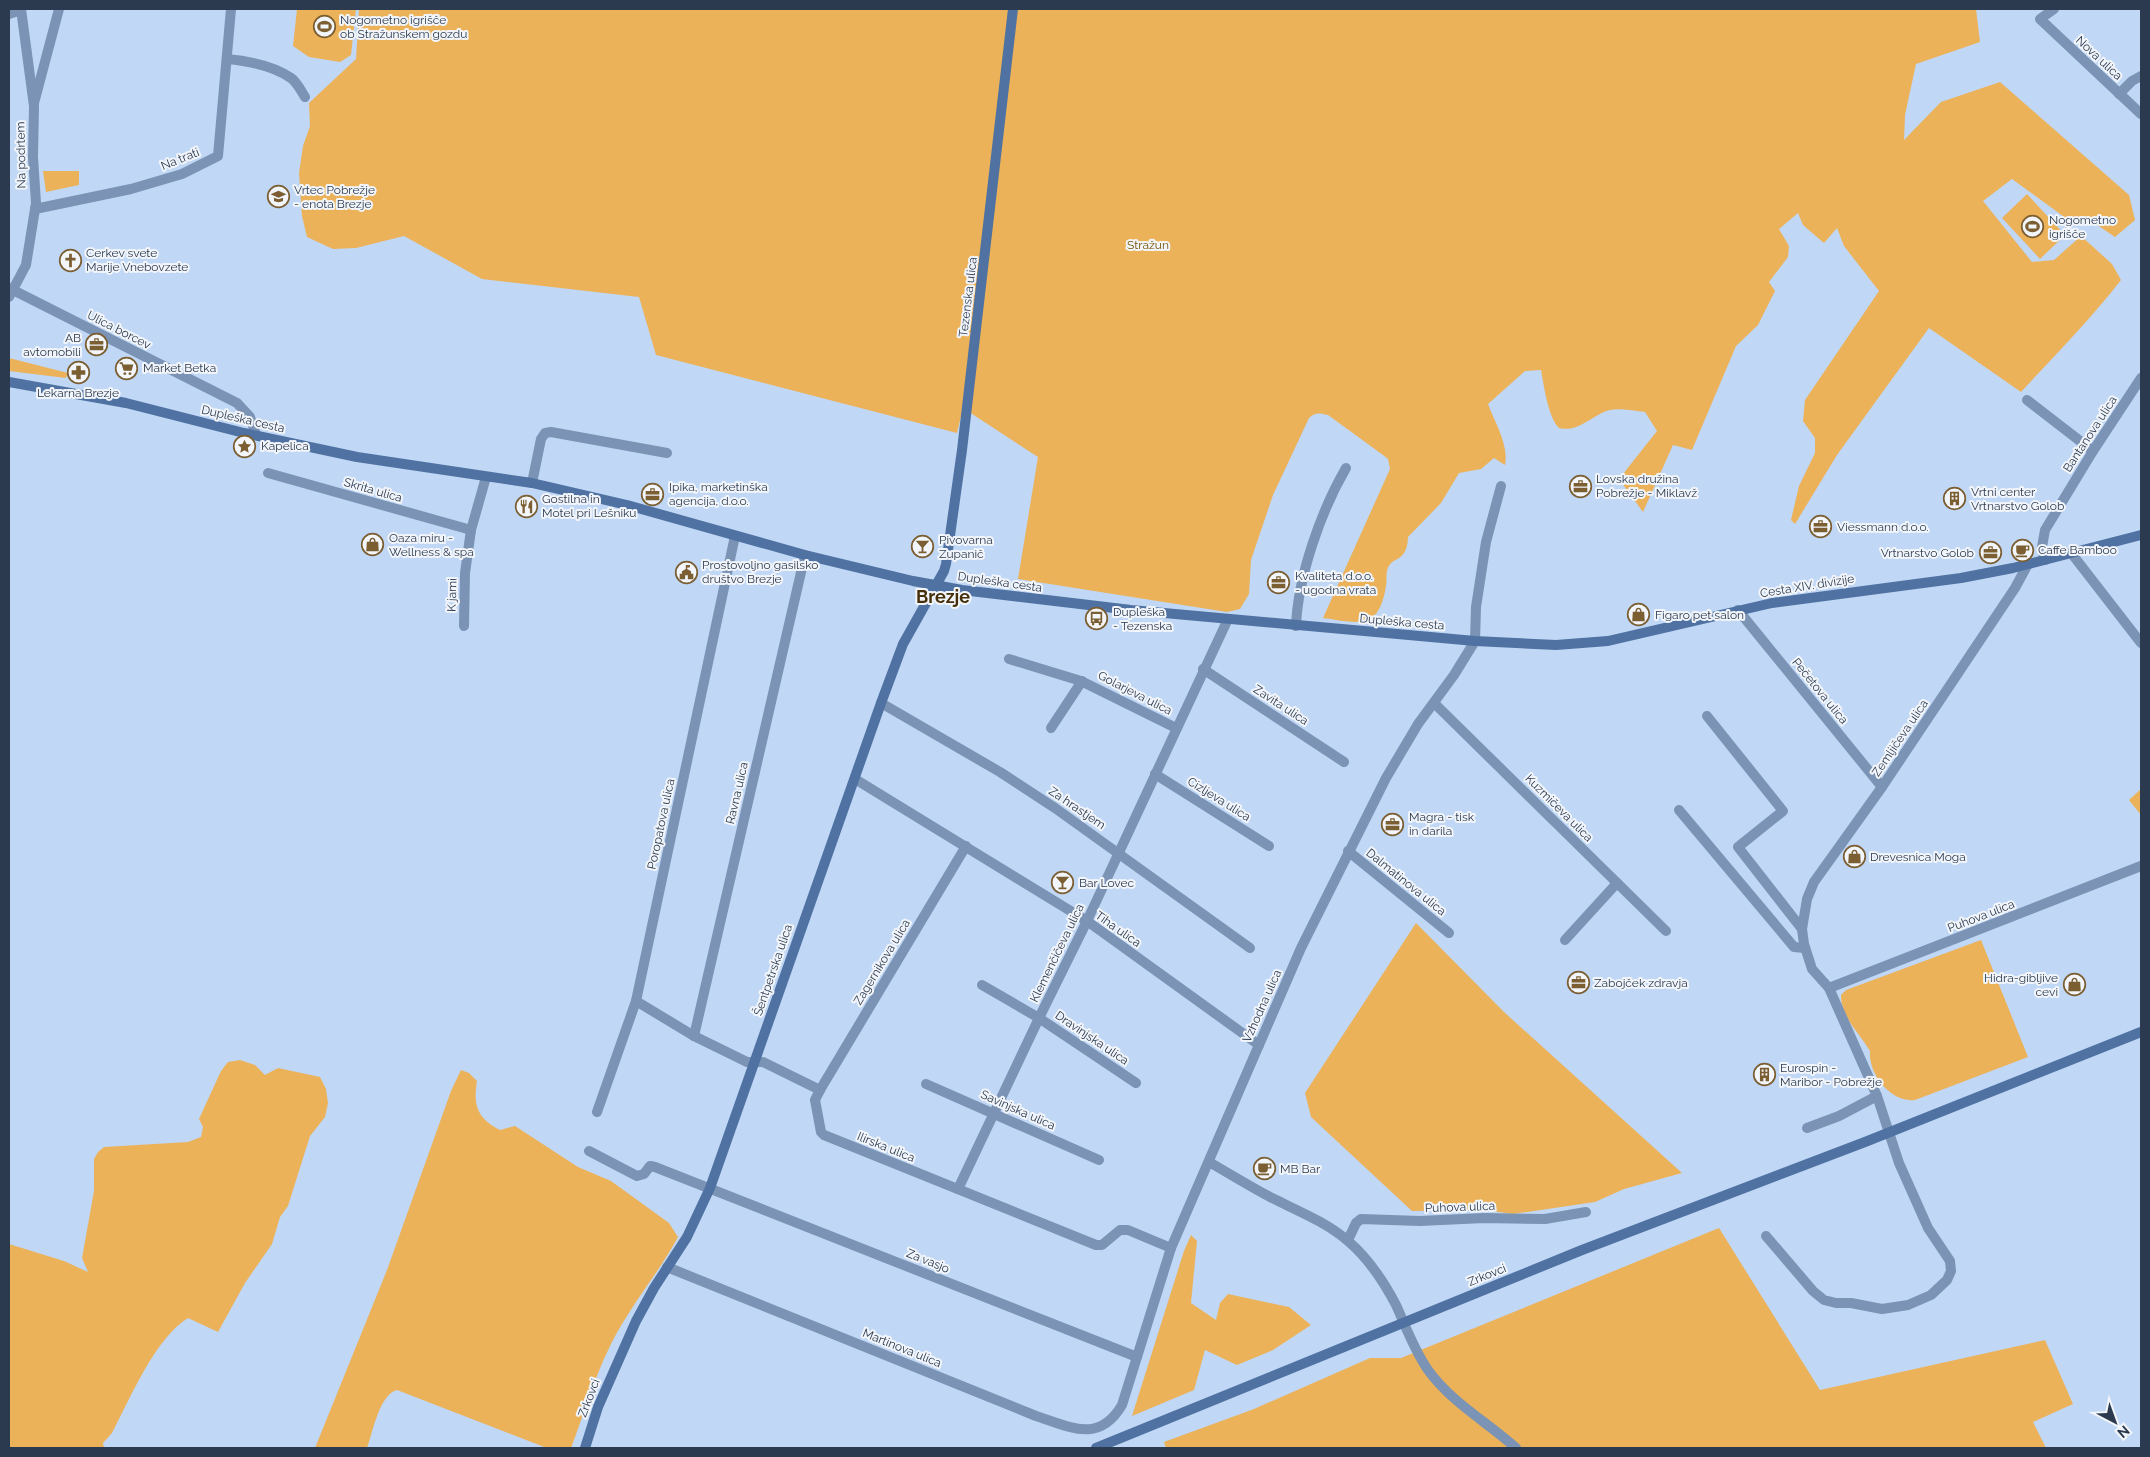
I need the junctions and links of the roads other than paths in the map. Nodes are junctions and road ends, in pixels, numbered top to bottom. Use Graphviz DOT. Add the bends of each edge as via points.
graph roads {
  1 [pos="21,9"];
  2 [pos="59,9"];
  3 [pos="231,9"];
  4 [pos="1013,9"];
  5 [pos="2054,9"];
  6 [pos="9,14"];
  7 [pos="227,59"];
  8 [pos="2141,76"];
  9 [pos="2119,94"];
  10 [pos="305,97"];
  11 [pos="34,106"];
  12 [pos="2141,114"];
  13 [pos="35,209"];
  14 [pos="10,291"];
  15 [pos="2141,378"];
  16 [pos="9,382"];
  17 [pos="2027,400"];
  18 [pos="256,435"];
  19 [pos="2093,452"];
  20 [pos="667,453"];
  21 [pos="1346,468"];
  22 [pos="268,473"];
  23 [pos="486,477"];
  24 [pos="532,483"];
  25 [pos="1501,486"];
  26 [pos="470,530"];
  27 [pos="2141,534"];
  28 [pos="735,536"];
  29 [pos="2072,554"];
  30 [pos="805,555"];
  31 [pos="2045,560"];
  32 [pos="2028,564"];
  33 [pos="936,585"];
  34 [pos="1738,610"];
  35 [pos="1228,619"];
  36 [pos="464,626"];
  37 [pos="1296,626"];
  38 [pos="1475,641"];
  39 [pos="2141,643"];
  40 [pos="1009,659"];
  41 [pos="1203,669"];
  42 [pos="1082,681"];
  43 [pos="881,703"];
  44 [pos="1434,703"];
  45 [pos="1706,716"];
  46 [pos="1051,728"];
  47 [pos="1176,728"];
  48 [pos="1344,762"];
  49 [pos="1155,774"];
  50 [pos="855,779"];
  51 [pos="1882,787"];
  52 [pos="1679,810"];
  53 [pos="966,846"];
  54 [pos="1269,846"];
  55 [pos="1348,851"];
  56 [pos="1119,852"];
  57 [pos="2141,866"];
  58 [pos="1617,883"];
  59 [pos="1087,922"];
  60 [pos="1802,929"];
  61 [pos="1666,931"];
  62 [pos="1449,933"];
  63 [pos="1565,940"];
  64 [pos="1250,948"];
  65 [pos="1805,948"];
  66 [pos="982,985"];
  67 [pos="1829,988"];
  68 [pos="636,1001"];
  69 [pos="1039,1018"];
  70 [pos="2141,1032"];
  71 [pos="694,1036"];
  72 [pos="1259,1045"];
  73 [pos="754,1062"];
  74 [pos="1136,1083"];
  75 [pos="926,1084"];
  76 [pos="820,1090"];
  77 [pos="1877,1096"];
  78 [pos="597,1112"];
  79 [pos="994,1114"];
  80 [pos="1807,1128"];
  81 [pos="1890,1132"];
  82 [pos="589,1151"];
  83 [pos="1099,1160"];
  84 [pos="1209,1162"];
  85 [pos="710,1188"];
  86 [pos="958,1189"];
  87 [pos="1586,1212"];
  88 [pos="1766,1236"];
  89 [pos="1348,1240"];
  90 [pos="1171,1248"];
  91 [pos="668,1267"];
  92 [pos="1403,1322"];
  93 [pos="1137,1357"];
  94 [pos="619,1358"];
  95 [pos="1122,1405"];
  96 [pos="585,1448"];
  97 [pos="1096,1448"];
  98 [pos="1516,1448"];
  1 -- 6 [label="street"];
  1 -- 11 [label="street, Na podrtem"];
  2 -- 11 [label="street"];
  3 -- 7 [label="street, Na trati"];
  4 -- 33 [label="street, Tezenska ulica" via="962,450 946,564"];
  5 -- 9 [label="street, Nova ulica" via="2040,20"];
  7 -- 10 [label="street" via="249,61 274,70 292,79"];
  7 -- 13 [label="street, Na trati" via="218,156 182,174 131,190"];
  8 -- 9 [label="street"];
  9 -- 12 [label="street, Nova ulica"];
  11 -- 13 [label="street, Na podrtem"];
  13 -- 14 [label="street, Na podrtem" via="26,265"];
  14 -- 18 [label="street, Ulica borcev" via="237,403 250,417"];
  15 -- 19 [label="street, Bantanova ulica"];
  16 -- 18 [label="street, Dupleška cesta" via="126,403"];
  17 -- 19 [label="street"];
  18 -- 23 [label="street, Dupleška cesta" via="357,457"];
  19 -- 31 [label="street, Bantanova ulica" via="2045,530 2042,547"];
  20 -- 24 [label="street" via="551,432 541,439"];
  21 -- 37 [label="street" via="1335,486 1310,552"];
  22 -- 26 [label="street, Skrita ulica"];
  23 -- 24 [label="street, Dupleška cesta"];
  23 -- 26 [label="street, K jami"];
  24 -- 28 [label="street, Dupleška cesta" via="627,504"];
  25 -- 38 [label="street" via="1486,542 1476,607"];
  26 -- 36 [label="street, K jami"];
  27 -- 29 [label="street, Cesta XIV. divizije"];
  28 -- 30 [label="street, Dupleška cesta"];
  28 -- 68 [label="street, Poropatova ulica"];
  29 -- 31 [label="street, Cesta XIV. divizije"];
  29 -- 39 [label="street"];
  30 -- 33 [label="street, Dupleška cesta"];
  30 -- 71 [label="street, Ravna ulica"];
  31 -- 32 [label="street, Cesta XIV. divizije"];
  32 -- 34 [label="street, Cesta XIV. divizije" via="1961,578"];
  32 -- 51 [label="street, Zemljičeva ulica"];
  33 -- 35 [label="street, Dupleška cesta" via="1065,603"];
  33 -- 43 [label="street, Šentpetrska ulica" via="903,644"];
  34 -- 38 [label="street, Cesta XIV. divizije" via="1653,632 1593,643 1556,645"];
  34 -- 51 [label="street, Pečetova ulica"];
  35 -- 37 [label="street, Dupleška cesta"];
  35 -- 41 [label="street, Klemenčičeva ulica"];
  37 -- 38 [label="street, Dupleška cesta"];
  38 -- 44 [label="street, Vzhodna ulica"];
  40 -- 42 [label="street, Golarjeva ulica"];
  41 -- 47 [label="street, Klemenčičeva ulica"];
  41 -- 48 [label="street, Zavita ulica"];
  42 -- 46 [label="street, Golarjeva ulica"];
  42 -- 47 [label="street, Golarjeva ulica"];
  43 -- 50 [label="street, Šentpetrska ulica"];
  43 -- 56 [label="street, Za hrastjem" via="1000,772"];
  44 -- 55 [label="street, Vzhodna ulica" via="1400,754"];
  44 -- 58 [label="street, Kuzmičeva ulica"];
  45 -- 60 [label="street, Zemljičeva ulica" via="1783,811 1738,847"];
  47 -- 49 [label="street, Klemenčičeva ulica"];
  49 -- 54 [label="street, Cizljeva ulica"];
  49 -- 56 [label="street, Klemenčičeva ulica"];
  50 -- 53 [label="street, Tiha ulica"];
  50 -- 73 [label="street, Šentpetrska ulica"];
  51 -- 60 [label="street, Zemljičeva ulica" via="1814,882 1807,899"];
  52 -- 65 [label="street" via="1794,947"];
  53 -- 59 [label="street, Tiha ulica"];
  53 -- 76 [label="street, Zagernikova ulica"];
  55 -- 62 [label="street, Dalmatinova ulica"];
  55 -- 72 [label="street, Vzhodna ulica"];
  56 -- 59 [label="street, Klemenčičeva ulica"];
  56 -- 64 [label="street, Za hrastjem"];
  57 -- 67 [label="street, Puhova ulica"];
  58 -- 61 [label="street, Kuzmičeva ulica"];
  58 -- 63 [label="street"];
  59 -- 69 [label="street, Klemenčičeva ulica"];
  59 -- 72 [label="street, Tiha ulica"];
  60 -- 65 [label="street, Zemljičeva ulica"];
  65 -- 67 [label="street, Zemljičeva ulica" via="1812,969"];
  66 -- 69 [label="street, Dravinjska ulica"];
  67 -- 77 [label="street, Zemljičeva ulica"];
  68 -- 71 [label="street"];
  68 -- 78 [label="street, Poropatova ulica"];
  69 -- 74 [label="street, Dravinjska ulica"];
  69 -- 79 [label="street, Klemenčičeva ulica"];
  70 -- 81 [label="street"];
  71 -- 73 [label="street" via="747,1062"];
  72 -- 84 [label="street, Vzhodna ulica"];
  73 -- 76 [label="street" via="763,1062"];
  73 -- 85 [label="street, Šentpetrska ulica"];
  75 -- 79 [label="street, Savinjska ulica"];
  76 -- 86 [label="street, Ilirska ulica" via="815,1100 824,1135"];
  77 -- 80 [label="street"];
  77 -- 81 [label="street, Zemljičeva ulica"];
  79 -- 83 [label="street, Savinjska ulica"];
  79 -- 86 [label="street, Klemenčičeva ulica"];
  81 -- 88 [label="street, Zemljičeva ulica" via="1894,1149 1928,1228 1950,1261 1951,1271 1939,1289 1924,1299 1894,1308 1824,1300 1796,1273"];
  81 -- 92 [label="street, Zrkovci"];
  82 -- 85 [label="street, Za vasjo" via="637,1176 644,1174 650,1166"];
  84 -- 89 [label="street"];
  84 -- 90 [label="street, Vzhodna ulica"];
  85 -- 91 [label="street, Šentpetrska ulica" via="687,1237"];
  85 -- 93 [label="street, Za vasjo"];
  86 -- 90 [label="street, Ilirska ulica" via="1096,1245 1102,1245 1120,1230 1128,1230"];
  87 -- 89 [label="street, Puhova ulica" via="1545,1218 1362,1219 1356,1222"];
  89 -- 92 [label="street" via="1373,1268"];
  90 -- 93 [label="street, Vzhodna ulica"];
  91 -- 94 [label="street, Šentpetrska ulica"];
  91 -- 95 [label="street, Martinova ulica" via="1069,1427 1083,1431 1100,1427 1114,1418"];
  92 -- 97 [label="street, Zrkovci"];
  92 -- 98 [label="street" via="1428,1371 1460,1403"];
  93 -- 95 [label="street, Vzhodna ulica"];
  94 -- 96 [label="street, Zrkovci"];
}
